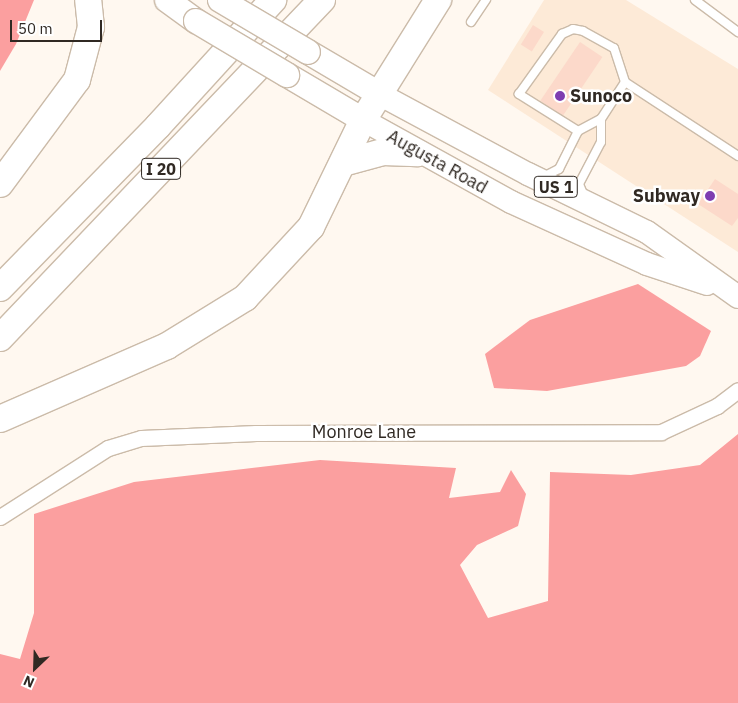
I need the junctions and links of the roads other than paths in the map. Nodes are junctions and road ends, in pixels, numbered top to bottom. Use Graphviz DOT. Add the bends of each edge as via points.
graph roads {
  1 [pos="88,0"];
  2 [pos="167,0"];
  3 [pos="220,0"];
  4 [pos="273,0"];
  5 [pos="322,0"];
  6 [pos="438,0"];
  7 [pos="486,0"];
  8 [pos="695,0"];
  9 [pos="471,22"];
  10 [pos="738,32"];
  11 [pos="625,82"];
  12 [pos="381,95"];
  13 [pos="601,119"];
  14 [pos="363,120"];
  15 [pos="578,131"];
  16 [pos="418,153"];
  17 [pos="738,156"];
  18 [pos="343,163"];
  19 [pos="539,179"];
  20 [pos="0,184"];
  21 [pos="586,202"];
  22 [pos="0,288"];
  23 [pos="731,293"];
  24 [pos="0,338"];
  25 [pos="738,390"];
  26 [pos="0,419"];
  27 [pos="0,517"];
  1 -- 20 [label="highway" via="91,27 77,80"];
  2 -- 14 [label="highway, Augusta Road / US 1, bridge" via="196,21"];
  3 -- 12 [label="highway, Augusta Road / US 1, bridge"];
  4 -- 22 [label="highway, I 20" via="158,126"];
  5 -- 24 [label="highway, I 20"];
  6 -- 12 [label="highway"];
  7 -- 9 [label="lane"];
  8 -- 10 [label="lane"];
  11 -- 13 [label="lane"];
  11 -- 15 [label="lane" via="614,48 583,31 573,29 562,34 520,94"];
  11 -- 17 [label="lane"];
  12 -- 14 [label="highway"];
  12 -- 19 [label="main road, Augusta Road / US 1"];
  13 -- 15 [label="lane"];
  13 -- 21 [label="lane" via="601,142 579,184"];
  14 -- 16 [label="main road, Augusta Road / US 1"];
  14 -- 18 [label="highway"];
  15 -- 19 [label="lane" via="559,169"];
  16 -- 18 [label="highway" via="383,152"];
  16 -- 23 [label="main road, Augusta Road / US 1" via="511,202 647,264"];
  18 -- 26 [label="highway" via="311,227 244,298 167,346"];
  19 -- 21 [label="main road, Augusta Road / US 1"];
  21 -- 23 [label="main road, Augusta Road / US 1" via="647,232"];
  25 -- 27 [label="street, Monroe Lane" via="717,406 661,432 256,433 141,438 108,448"];
}
